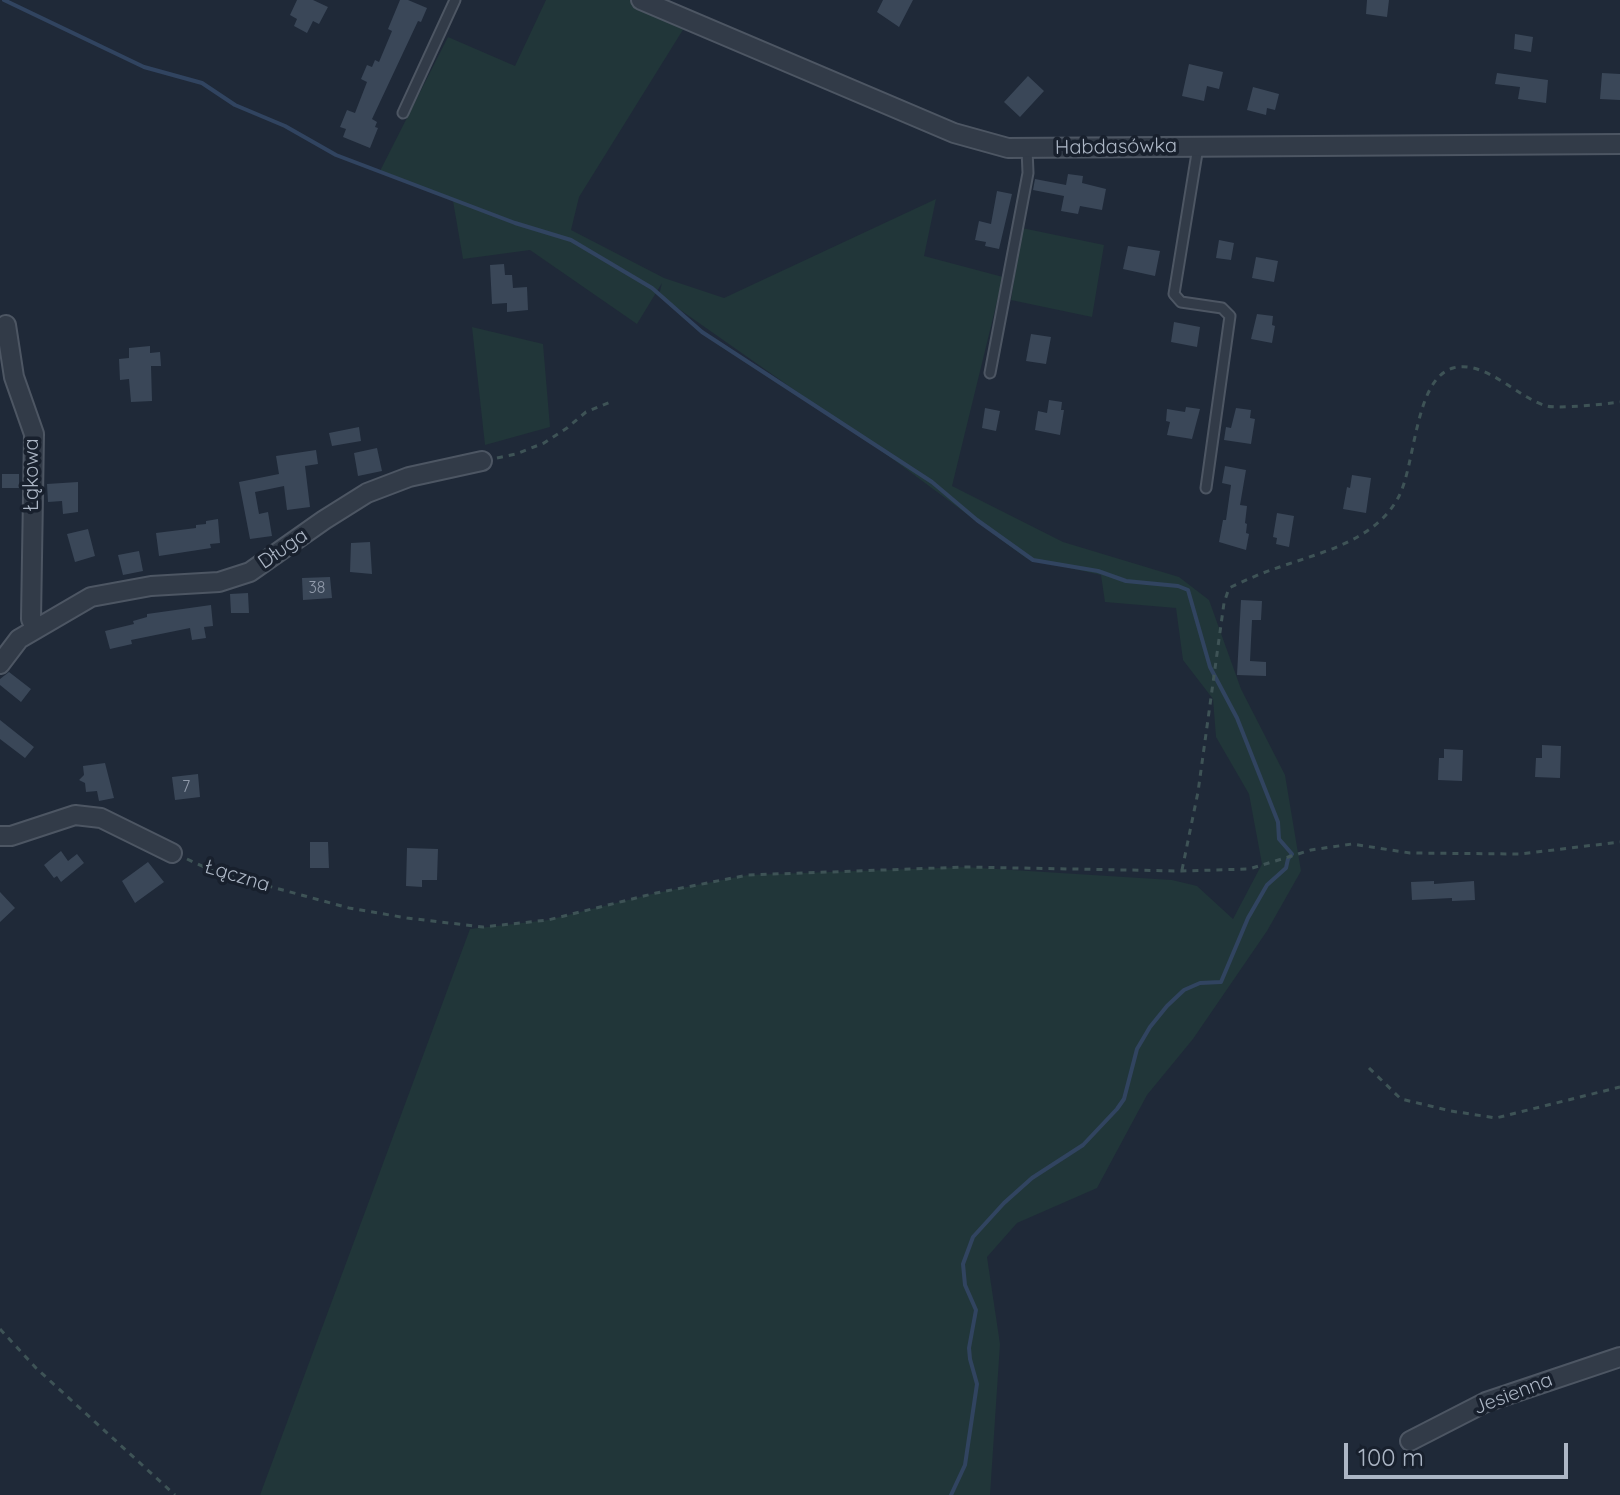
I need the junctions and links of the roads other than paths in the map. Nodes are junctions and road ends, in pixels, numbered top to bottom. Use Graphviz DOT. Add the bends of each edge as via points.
graph roads {
  1 [pos="455,0"];
  2 [pos="641,0"];
  3 [pos="403,113"];
  4 [pos="1620,144"];
  5 [pos="1198,147"];
  6 [pos="1027,149"];
  7 [pos="6,325"];
  8 [pos="990,373"];
  9 [pos="482,461"];
  10 [pos="1206,488"];
  11 [pos="35,628"];
  12 [pos="0,664"];
  13 [pos="0,836"];
  14 [pos="172,853"];
  15 [pos="1620,1357"];
  16 [pos="1410,1441"];
  1 -- 3 [label="lane"];
  2 -- 6 [label="street, Habdasówka" via="954,133"];
  4 -- 5 [label="street, Habdasówka"];
  5 -- 6 [label="street, Habdasówka"];
  5 -- 10 [label="lane" via="1174,294 1181,302 1222,308 1230,316"];
  6 -- 8 [label="lane" via="1028,173"];
  7 -- 11 [label="street, Łąkowa" via="14,377 34,434"];
  9 -- 11 [label="street, Długa" via="409,477 367,493 250,572 219,582 91,597"];
  11 -- 12 [label="street, Długa"];
  13 -- 14 [label="street" via="75,815 101,818"];
  15 -- 16 [label="street, Jesienna" via="1486,1402"];
}
